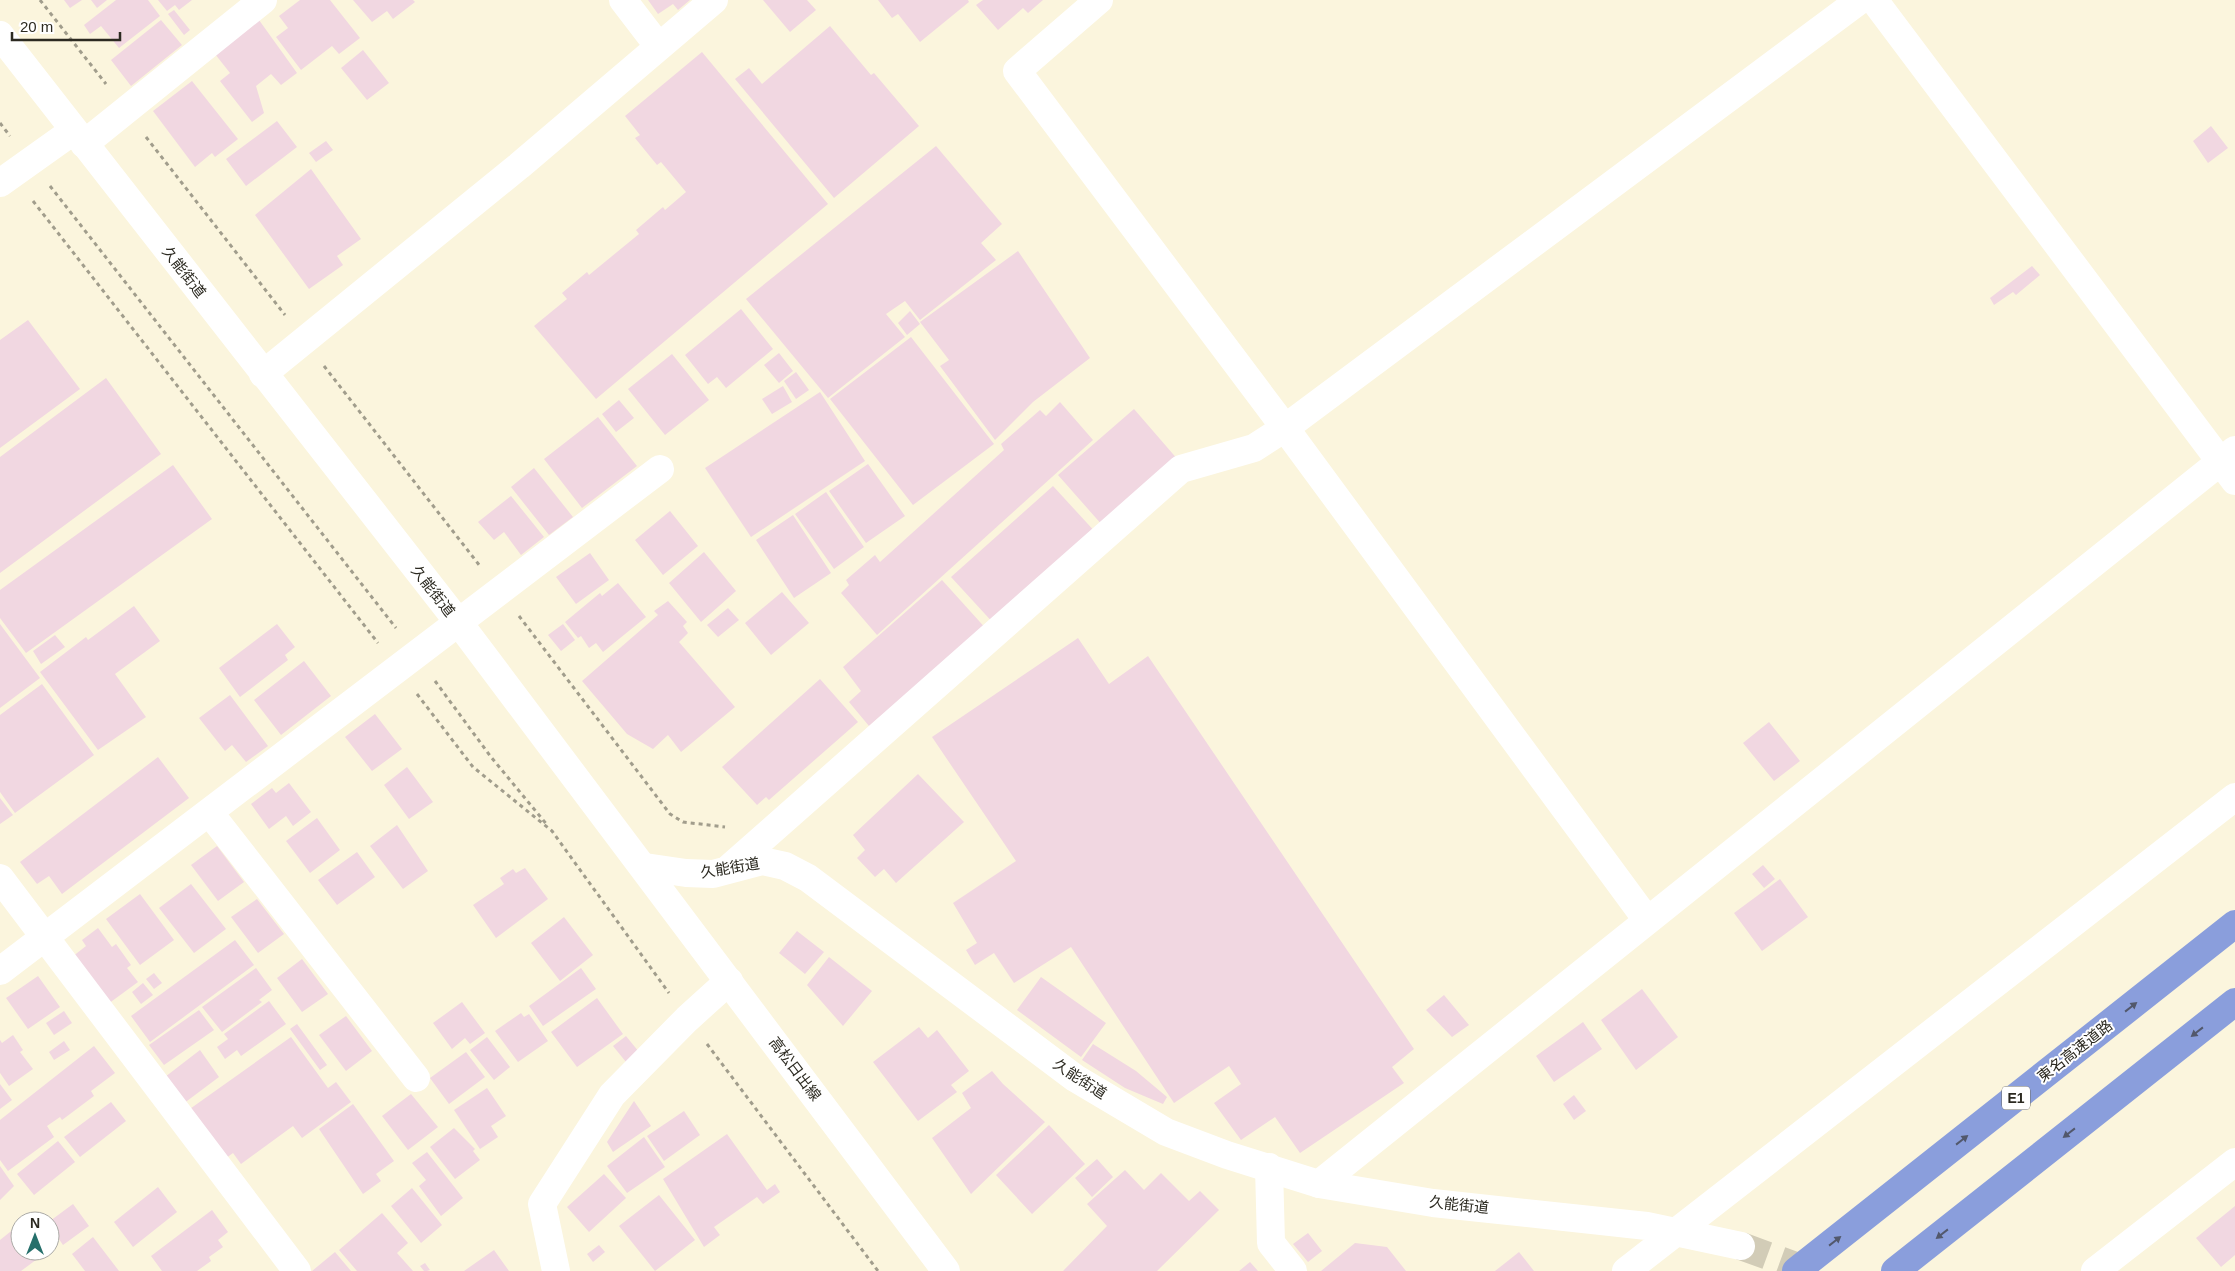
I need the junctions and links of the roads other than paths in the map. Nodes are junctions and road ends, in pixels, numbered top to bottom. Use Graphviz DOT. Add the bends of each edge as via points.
graph roads {
  1 [pos="263,0"];
  2 [pos="623,0"];
  3 [pos="714,0"];
  4 [pos="1099,0"];
  5 [pos="1860,0"];
  6 [pos="1874,0"];
  7 [pos="0,35"];
  8 [pos="659,47"];
  9 [pos="79,137"];
  10 [pos="6,179"];
  11 [pos="264,374"];
  12 [pos="1285,428"];
  13 [pos="2230,465"];
  14 [pos="660,469"];
  15 [pos="459,623"];
  16 [pos="2235,798"];
  17 [pos="209,812"];
  18 [pos="645,867"];
  19 [pos="727,870"];
  20 [pos="0,878"];
  21 [pos="1647,920"];
  22 [pos="2235,924"];
  23 [pos="45,937"];
  24 [pos="0,971"];
  25 [pos="729,981"];
  26 [pos="2235,1002"];
  27 [pos="416,1078"];
  28 [pos="2235,1162"];
  29 [pos="1269,1167"];
  30 [pos="1318,1184"];
  31 [pos="1676,1232"];
  32 [pos="1741,1246"];
  33 [pos="297,1271"];
  34 [pos="556,1271"];
  35 [pos="946,1271"];
  36 [pos="1293,1271"];
  37 [pos="1626,1271"];
  38 [pos="1796,1271"];
  39 [pos="1894,1271"];
  40 [pos="2095,1271"];
  1 -- 9 [label="street"];
  2 -- 8 [label="street"];
  3 -- 8 [label="street"];
  4 -- 12 [label="street" via="1017,71"];
  5 -- 12 [label="street"];
  6 -- 13 [label="street"];
  7 -- 9 [label="street, 久能街道"];
  8 -- 11 [label="street"];
  9 -- 10 [label="street"];
  9 -- 11 [label="street, 久能街道"];
  11 -- 15 [label="street, 久能街道"];
  12 -- 19 [label="street" via="1254,448 1182,469"];
  12 -- 21 [label="street"];
  13 -- 21 [label="street"];
  14 -- 15 [label="street"];
  15 -- 17 [label="street"];
  15 -- 18 [label="street, 久能街道"];
  16 -- 31 [label="street"];
  17 -- 23 [label="street"];
  17 -- 27 [label="street"];
  18 -- 19 [label="street, 久能街道" via="713,874"];
  18 -- 25 [label="street, 高松日出線"];
  19 -- 29 [label="street, 久能街道" via="762,861 785,866 808,878 1075,1078 1166,1132"];
  20 -- 23 [label="street"];
  21 -- 30 [label="street"];
  38 -- 22 [label="highway, 東名高速道路 / E1, one-way"];
  23 -- 24 [label="street"];
  23 -- 33 [label="street"];
  25 -- 34 [label="street" via="612,1095 542,1204"];
  25 -- 35 [label="street, 高松日出線"];
  26 -- 39 [label="highway, one-way"];
  28 -- 40 [label="street"];
  29 -- 30 [label="street, 久能街道"];
  29 -- 36 [label="street" via="1271,1243"];
  30 -- 31 [label="street, 久能街道" via="1433,1202"];
  31 -- 32 [label="street, 久能街道"];
  31 -- 37 [label="street"];
}
